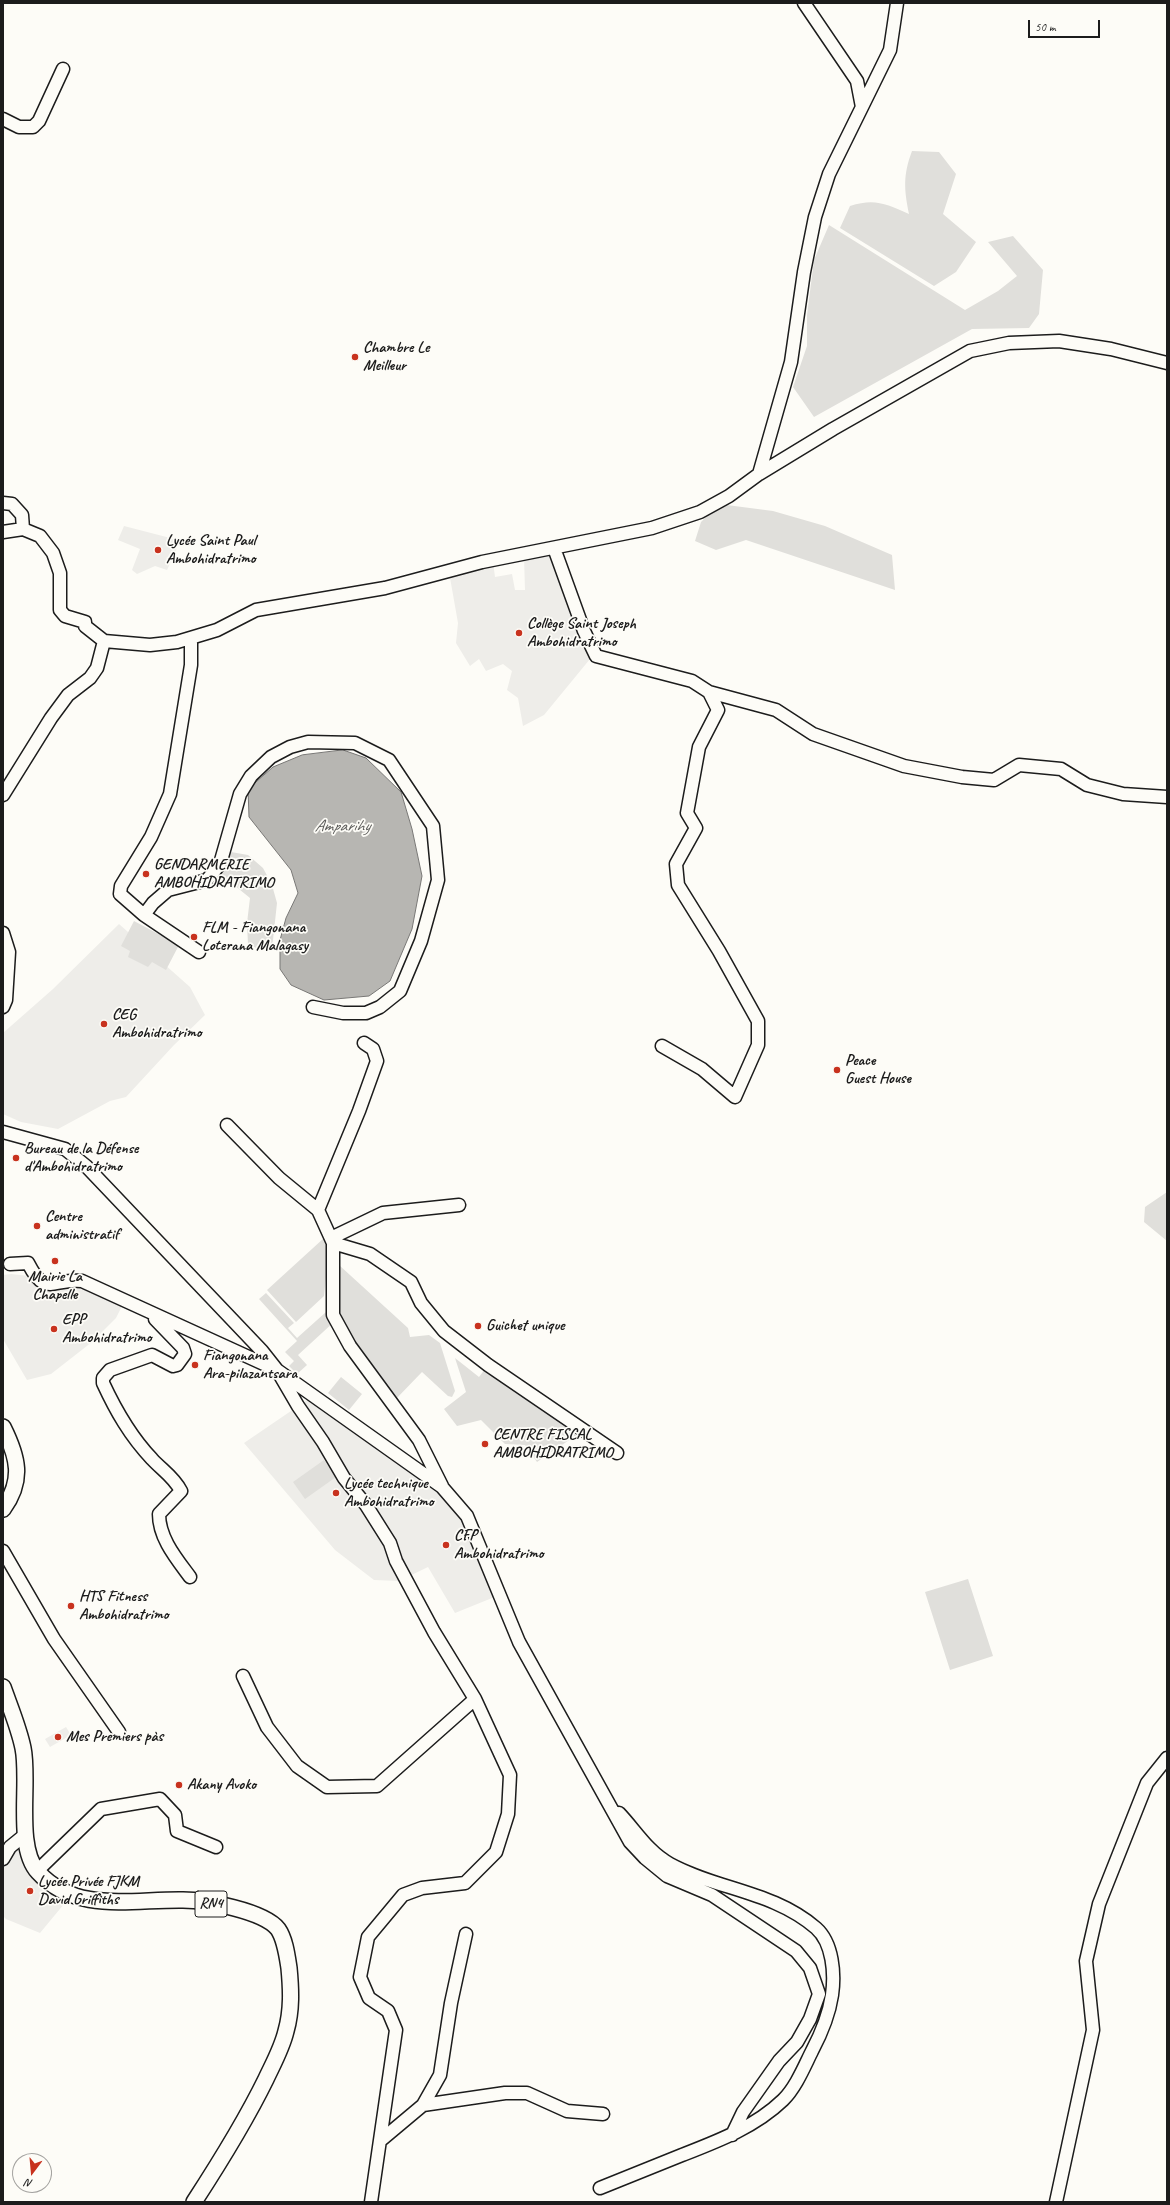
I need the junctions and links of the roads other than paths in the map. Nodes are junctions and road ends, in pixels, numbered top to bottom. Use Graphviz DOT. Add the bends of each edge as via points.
graph roads {
  1 [pos="804,3"];
  2 [pos="897,3"];
  3 [pos="63,69"];
  4 [pos="862,107"];
  5 [pos="3,119"];
  6 [pos="1167,363"];
  7 [pos="760,474"];
  8 [pos="3,503"];
  9 [pos="23,528"];
  10 [pos="3,532"];
  11 [pos="554,548"];
  12 [pos="191,639"];
  13 [pos="104,641"];
  14 [pos="709,692"];
  15 [pos="3,795"];
  16 [pos="1167,797"];
  17 [pos="144,915"];
  18 [pos="3,933"];
  19 [pos="199,952"];
  20 [pos="3,1007"];
  21 [pos="313,1008"];
  22 [pos="364,1044"];
  23 [pos="662,1046"];
  24 [pos="227,1125"];
  25 [pos="3,1132"];
  26 [pos="459,1205"];
  27 [pos="318,1210"];
  28 [pos="332,1240"];
  29 [pos="10,1264"];
  30 [pos="152,1314"];
  31 [pos="277,1370"];
  32 [pos="3,1427"];
  33 [pos="617,1453"];
  34 [pos="442,1487"];
  35 [pos="3,1510"];
  36 [pos="3,1551"];
  37 [pos="190,1577"];
  38 [pos="243,1676"];
  39 [pos="3,1687"];
  40 [pos="475,1699"];
  41 [pos="119,1732"];
  42 [pos="1167,1758"];
  43 [pos="608,1801"];
  44 [pos="26,1834"];
  45 [pos="216,1847"];
  46 [pos="3,1859"];
  47 [pos="37,1871"];
  48 [pos="466,1934"];
  49 [pos="423,2105"];
  50 [pos="602,2114"];
  51 [pos="732,2135"];
  52 [pos="380,2141"];
  53 [pos="600,2188"];
  54 [pos="194,2202"];
  55 [pos="371,2202"];
  56 [pos="1056,2202"];
  1 -- 4 [label="street" via="857,82"];
  2 -- 4 [label="street" via="890,50"];
  3 -- 5 [label="street" via="40,121 33,127 19,126"];
  4 -- 7 [label="street" via="829,174 815,217 791,362"];
  6 -- 7 [label="street" via="1111,349 1059,341 1009,343 970,351 833,428"];
  7 -- 11 [label="street" via="700,512 652,528"];
  8 -- 9 [label="street" via="12,504 22,515"];
  9 -- 10 [label="street"];
  9 -- 13 [label="street" via="40,536 53,553 60,573 60,610 65,616 85,622 85,626"];
  11 -- 12 [label="street" via="482,562 385,588 256,610 217,630"];
  11 -- 14 [label="street" via="584,632 596,656 692,681"];
  12 -- 13 [label="street" via="150,645"];
  12 -- 17 [label="street" via="191,665 170,794 151,837 121,886 120,894"];
  13 -- 15 [label="street" via="97,668 90,678 68,695"];
  14 -- 16 [label="street" via="776,710 813,734 904,766 994,780 1019,766 1061,769 1087,785 1123,794"];
  14 -- 23 [label="street" via="718,710 699,746 687,813 696,828 676,864 678,885 758,1021 758,1045 734,1097 702,1069"];
  17 -- 19 [label="street"];
  17 -- 21 [label="street" via="168,890 207,880 220,864 240,794 251,776 271,757 290,747 316,742 355,743 389,760 433,826 438,880 421,941 400,991 380,1007 366,1013 343,1013"];
  18 -- 20 [label="street" via="9,952 6,1000"];
  22 -- 27 [label="street" via="373,1049 377,1061 360,1112"];
  24 -- 27 [label="street" via="279,1178"];
  25 -- 31 [label="street" via="65,1149 86,1166 262,1351"];
  26 -- 28 [label="street" via="383,1213"];
  27 -- 28 [label="street"];
  28 -- 33 [label="street" via="370,1254 410,1282 421,1303 444,1331 488,1365"];
  28 -- 34 [label="street" via="334,1316 350,1346 419,1440"];
  29 -- 30 [label="street" via="28,1263 36,1278 43,1283 52,1285 70,1280 82,1281"];
  30 -- 31 [label="street"];
  30 -- 37 [label="street" via="182,1348 185,1354 181,1360 173,1366 152,1356 110,1370 102,1378 123,1424 152,1459 176,1480 181,1491 159,1514 159,1526 173,1553"];
  31 -- 34 [label="street"];
  31 -- 40 [label="street" via="344,1478 366,1505 390,1542 396,1561 434,1632"];
  32 -- 35 [label="main road" via="14,1449 17,1469 11,1497"];
  34 -- 43 [label="street" via="466,1516 519,1642"];
  36 -- 41 [label="street" via="54,1639"];
  38 -- 40 [label="street" via="267,1727 297,1766 327,1787 377,1786"];
  39 -- 44 [label="main road, RN4" via="23,1748"];
  40 -- 52 [label="street" via="510,1775 508,1814 496,1852 465,1883 422,1888 403,1895 368,1937 360,1977 369,1998 388,2011 396,2030"];
  42 -- 56 [label="street" via="1147,1782 1099,1904 1086,1961 1093,2030"];
  43 -- 51 [label="street" via="618,1824 645,1858 667,1876 712,1895 796,1951 810,1968 819,1994 810,2019 798,2042 779,2061 743,2112"];
  43 -- 51 [label="street" via="648,1847 669,1863 701,1877 771,1900 794,1912 818,1929 831,1952 834,1979 830,2007 819,2038 801,2074 784,2099"];
  44 -- 46 [label="street" via="10,1847"];
  44 -- 47 [label="main road, RN4" via="28,1852"];
  45 -- 47 [label="street" via="177,1831 175,1815 160,1800 153,1800 100,1809"];
  47 -- 54 [label="main road, RN4" via="58,1890 85,1899 103,1902 185,1899 244,1910 277,1927 283,1938 291,1983 287,2031 246,2117"];
  48 -- 49 [label="street" via="451,2003 440,2075"];
  49 -- 50 [label="street" via="505,2093 527,2093 567,2111"];
  49 -- 52 [label="street"];
  51 -- 53 [label="street"];
  52 -- 55 [label="street"];
}
